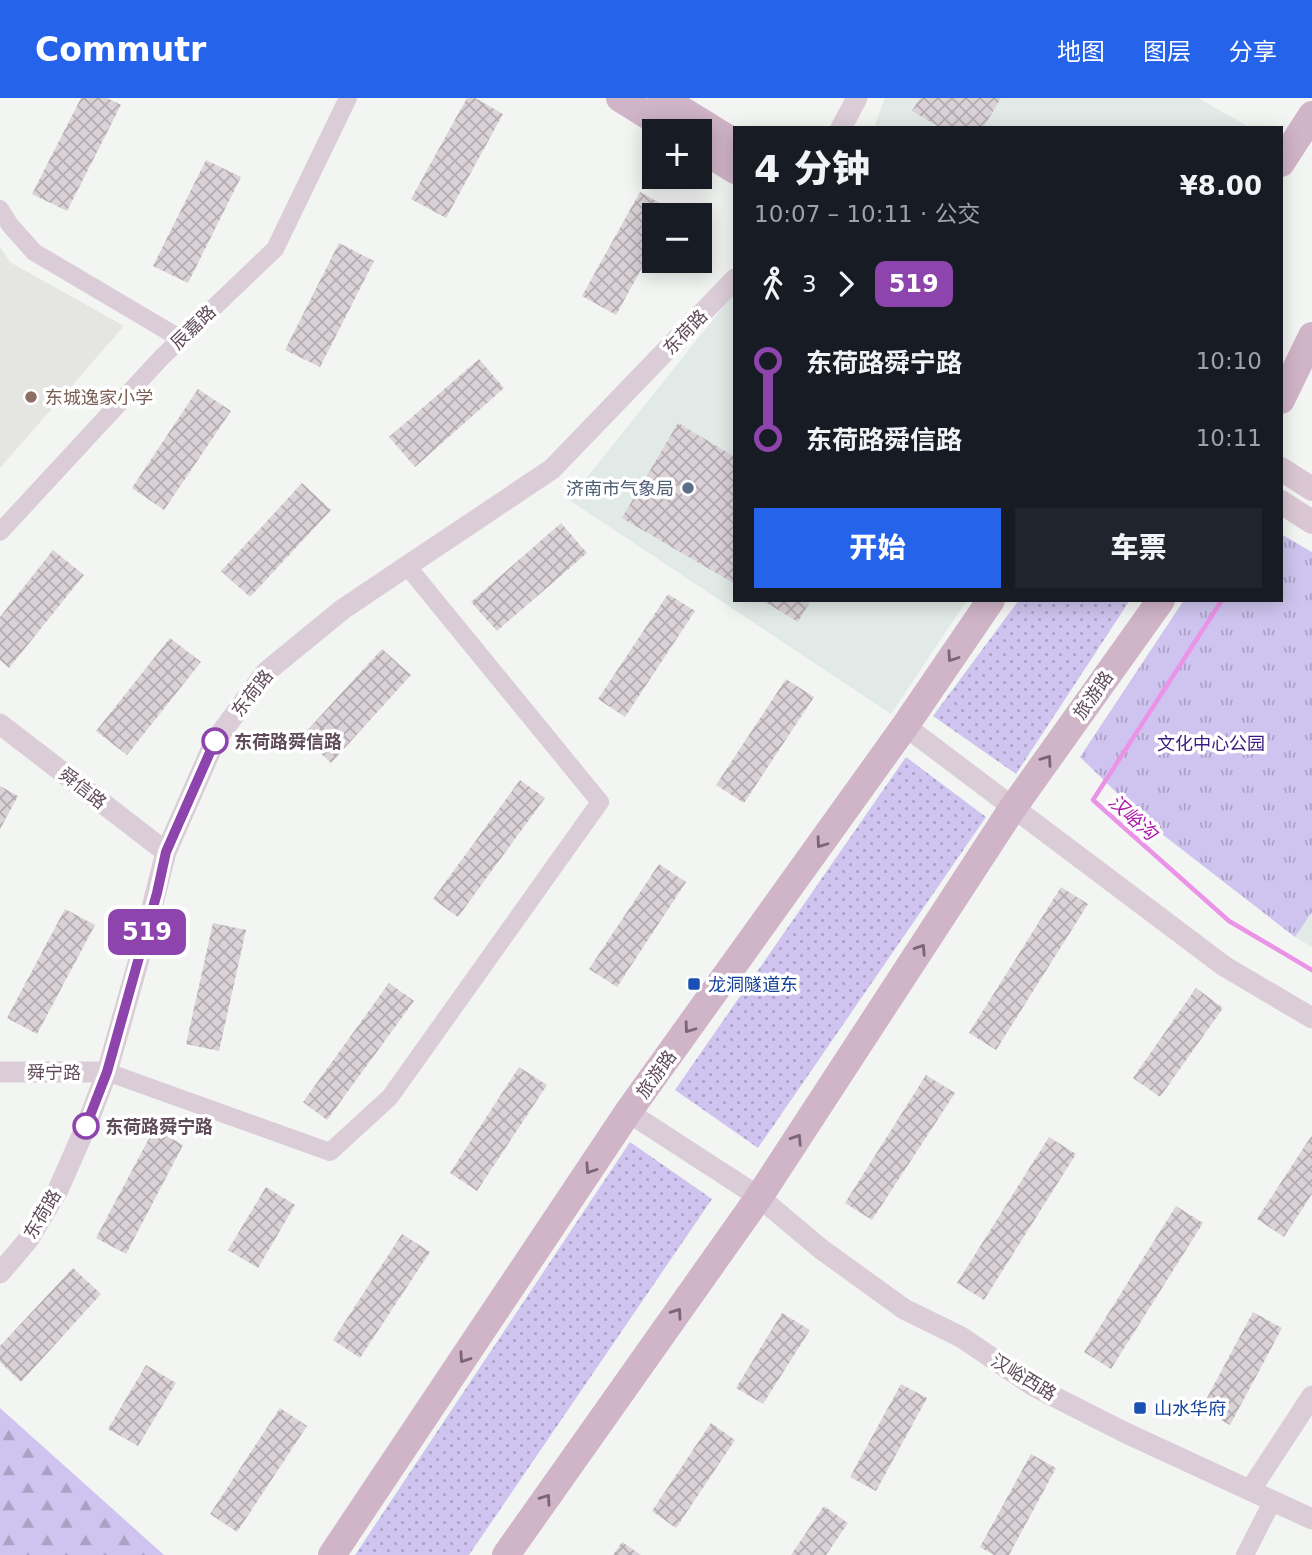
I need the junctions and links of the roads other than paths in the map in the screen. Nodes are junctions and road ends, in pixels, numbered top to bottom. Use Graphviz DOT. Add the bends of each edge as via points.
graph roads {
  1 [pos="348,98"];
  2 [pos="620,98"];
  3 [pos="662,98"];
  4 [pos="858,98"];
  5 [pos="1312,114"];
  6 [pos="654,119"];
  7 [pos="842,126"];
  8 [pos="733,142"];
  9 [pos="712,156"];
  10 [pos="1283,160"];
  11 [pos="733,169"];
  12 [pos="0,209"];
  13 [pos="733,281"];
  14 [pos="1312,336"];
  15 [pos="181,339"];
  16 [pos="1283,396"];
  17 [pos="1283,470"];
  18 [pos="1312,489"];
  19 [pos="1283,503"];
  20 [pos="1312,522"];
  21 [pos="0,532"];
  22 [pos="407,566"];
  23 [pos="989,602"];
  24 [pos="1160,602"];
  25 [pos="0,724"];
  26 [pos="905,726"];
  27 [pos="1012,809"];
  28 [pos="166,852"];
  29 [pos="1312,1018"];
  30 [pos="0,1072"];
  31 [pos="107,1072"];
  32 [pos="628,1112"];
  33 [pos="760,1196"];
  34 [pos="0,1273"];
  35 [pos="1312,1396"];
  36 [pos="1251,1489"];
  37 [pos="1273,1500"];
  38 [pos="1312,1519"];
  39 [pos="332,1555"];
  40 [pos="506,1555"];
  41 [pos="1245,1555"];
  1 -- 15 [label="street, 辰嘉路" via="275,249"];
  2 -- 6 [label="main road"];
  3 -- 8 [label="main road"];
  4 -- 7 [label="street"];
  5 -- 10 [label="main road"];
  9 -- 11 [label="main road"];
  12 -- 15 [label="street" via="34,251"];
  13 -- 22 [label="street, 东荷路" via="552,469"];
  14 -- 16 [label="main road"];
  15 -- 21 [label="street, 辰嘉路"];
  17 -- 18 [label="main road"];
  19 -- 20 [label="main road"];
  22 -- 28 [label="street, 东荷路" via="266,672 215,741"];
  22 -- 31 [label="street" via="600,802 390,1097 330,1152"];
  23 -- 26 [label="main road, 旅游路, one-way"];
  27 -- 24 [label="main road, 旅游路, one-way"];
  25 -- 28 [label="street, 舜信路"];
  26 -- 27 [label="street"];
  26 -- 32 [label="main road, 旅游路, one-way"];
  27 -- 29 [label="street" via="1224,966"];
  33 -- 27 [label="main road, 旅游路, one-way"];
  28 -- 31 [label="street, 东荷路"];
  30 -- 31 [label="street, 舜宁路"];
  31 -- 34 [label="street, 东荷路" via="58,1190 28,1240"];
  32 -- 33 [label="street, 汉峪西路"];
  32 -- 39 [label="main road, 旅游路, one-way"];
  33 -- 36 [label="street, 汉峪西路" via="904,1309 961,1337 1035,1387"];
  40 -- 33 [label="main road, 旅游路, one-way"];
  35 -- 36 [label="street"];
  36 -- 37 [label="street, 汉峪西路"];
  37 -- 38 [label="street, 汉峪西路"];
  37 -- 41 [label="street"];
}
